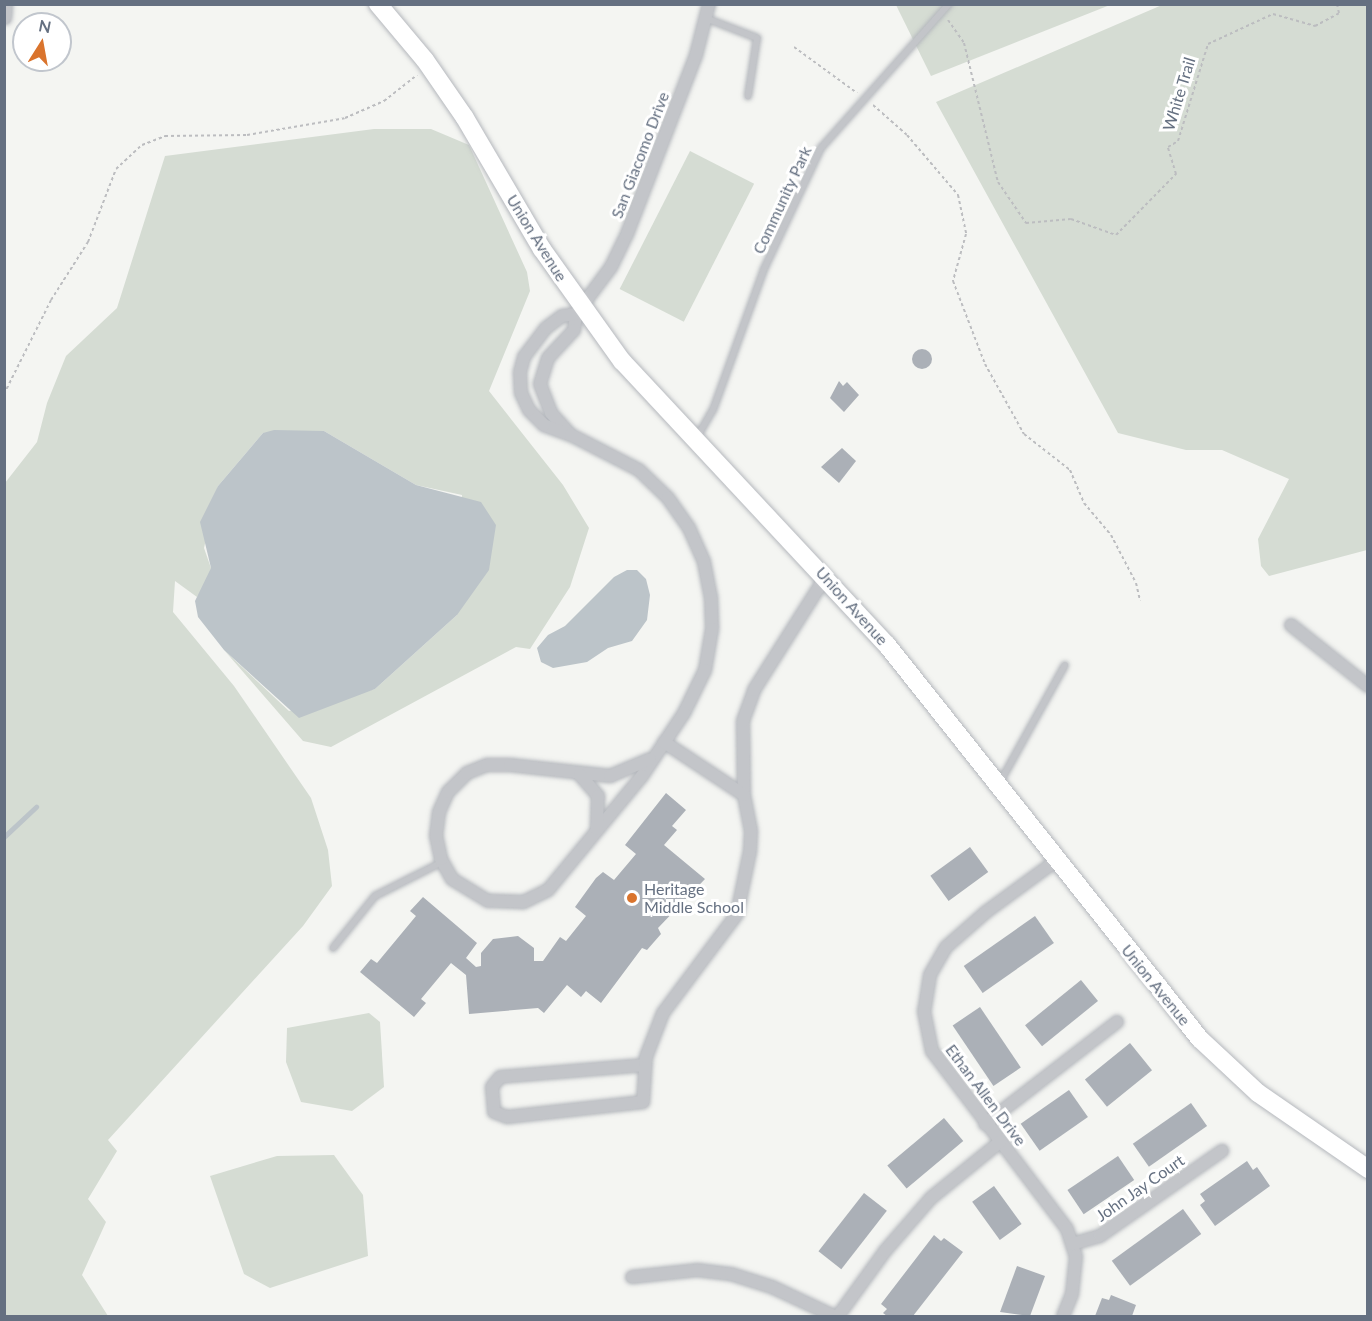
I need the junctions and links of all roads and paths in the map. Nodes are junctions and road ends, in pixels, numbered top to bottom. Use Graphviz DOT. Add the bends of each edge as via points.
graph roads {
  1 [pos="6,4"];
  2 [pos="378,4"];
  3 [pos="709,4"];
  4 [pos="949,4"];
  5 [pos="1337,4"];
  6 [pos="942,11"];
  7 [pos="5,18"];
  8 [pos="708,19"];
  9 [pos="794,47"];
  10 [pos="429,66"];
  11 [pos="748,96"];
  12 [pos="863,97"];
  13 [pos="579,312"];
  14 [pos="4,394"];
  15 [pos="571,435"];
  16 [pos="695,442"];
  17 [pos="826,576"];
  18 [pos="1140,601"];
  19 [pos="1291,625"];
  20 [pos="1065,665"];
  21 [pos="1368,686"];
  22 [pos="664,742"];
  23 [pos="650,759"];
  24 [pos="580,775"];
  25 [pos="999,784"];
  26 [pos="744,795"];
  27 [pos="597,830"];
  28 [pos="1057,860"];
  29 [pos="442,862"];
  30 [pos="333,948"];
  31 [pos="1117,1022"];
  32 [pos="645,1065"];
  33 [pos="985,1124"];
  34 [pos="1000,1142"];
  35 [pos="1222,1151"];
  36 [pos="1368,1169"];
  37 [pos="1072,1244"];
  38 [pos="632,1277"];
  39 [pos="834,1317"];
  40 [pos="838,1317"];
  41 [pos="1063,1317"];
  1 -- 7 [label="street"];
  2 -- 10 [label="street, Union Avenue"];
  3 -- 8 [label="street, San Giacomo Drive"];
  4 -- 6 [label="lane, Community Park"];
  5 -- 6 [label="path, White Trail" via="1339,13 1315,26 1273,14 1208,44 1178,141 1168,147 1176,174 1116,235 1071,219 1026,224 998,182 964,43"];
  6 -- 12 [label="lane, Community Park"];
  8 -- 11 [label="lane" via="757,38"];
  8 -- 13 [label="street, San Giacomo Drive" via="627,234 611,267"];
  9 -- 12 [label="path"];
  10 -- 13 [label="street, Union Avenue"];
  10 -- 14 [label="path" via="384,101 345,118 247,135 165,136 142,145 116,169 88,242 51,300"];
  12 -- 16 [label="lane, Community Park" via="821,148 800,187 764,269 713,410"];
  12 -- 18 [label="path" via="907,135 958,195 966,234 953,281 980,354 1024,434 1070,470 1084,503 1111,534 1136,584"];
  13 -- 15 [label="street, San Giacomo Drive" via="574,330 548,358 540,384 550,413"];
  13 -- 15 [label="street" via="562,316 546,328 524,357 520,372 521,393 529,410 544,425"];
  13 -- 16 [label="street, Union Avenue"];
  15 -- 22 [label="street" via="621,458 656,484 680,512 704,562 712,613 705,670 698,689"];
  16 -- 17 [label="street, Union Avenue"];
  17 -- 25 [label="street, Union Avenue"];
  17 -- 26 [label="street" via="754,690 743,721"];
  19 -- 21 [label="street"];
  20 -- 25 [label="lane"];
  22 -- 23 [label="street"];
  22 -- 26 [label="street"];
  23 -- 24 [label="street" via="610,776"];
  23 -- 27 [label="street" via="642,776"];
  24 -- 27 [label="street" via="598,796"];
  24 -- 29 [label="street" via="510,765 487,765 467,773 448,792 439,812 436,836"];
  25 -- 28 [label="street, Union Avenue"];
  26 -- 32 [label="street" via="751,831 742,901 725,934 663,1012"];
  27 -- 29 [label="street" via="548,890 523,902 488,902 469,893 452,879"];
  28 -- 33 [label="street, Ethan Allen Drive" via="946,947 924,995 932,1051"];
  28 -- 36 [label="street, Union Avenue" via="1200,1039 1258,1093"];
  29 -- 30 [label="lane" via="375,896"];
  31 -- 33 [label="street"];
  32 -- 32 [label="street" via="644,1095 638,1104 507,1117 494,1112 492,1088 500,1077"];
  33 -- 34 [label="street, Ethan Allen Drive"];
  34 -- 37 [label="street, Ethan Allen Drive" via="1050,1204"];
  34 -- 40 [label="street" via="931,1198 885,1251"];
  35 -- 37 [label="street, John Jay Court" via="1100,1236"];
  37 -- 41 [label="street, Ethan Allen Drive" via="1076,1256 1072,1294"];
  38 -- 39 [label="street" via="697,1270 730,1274 772,1287"];
}
